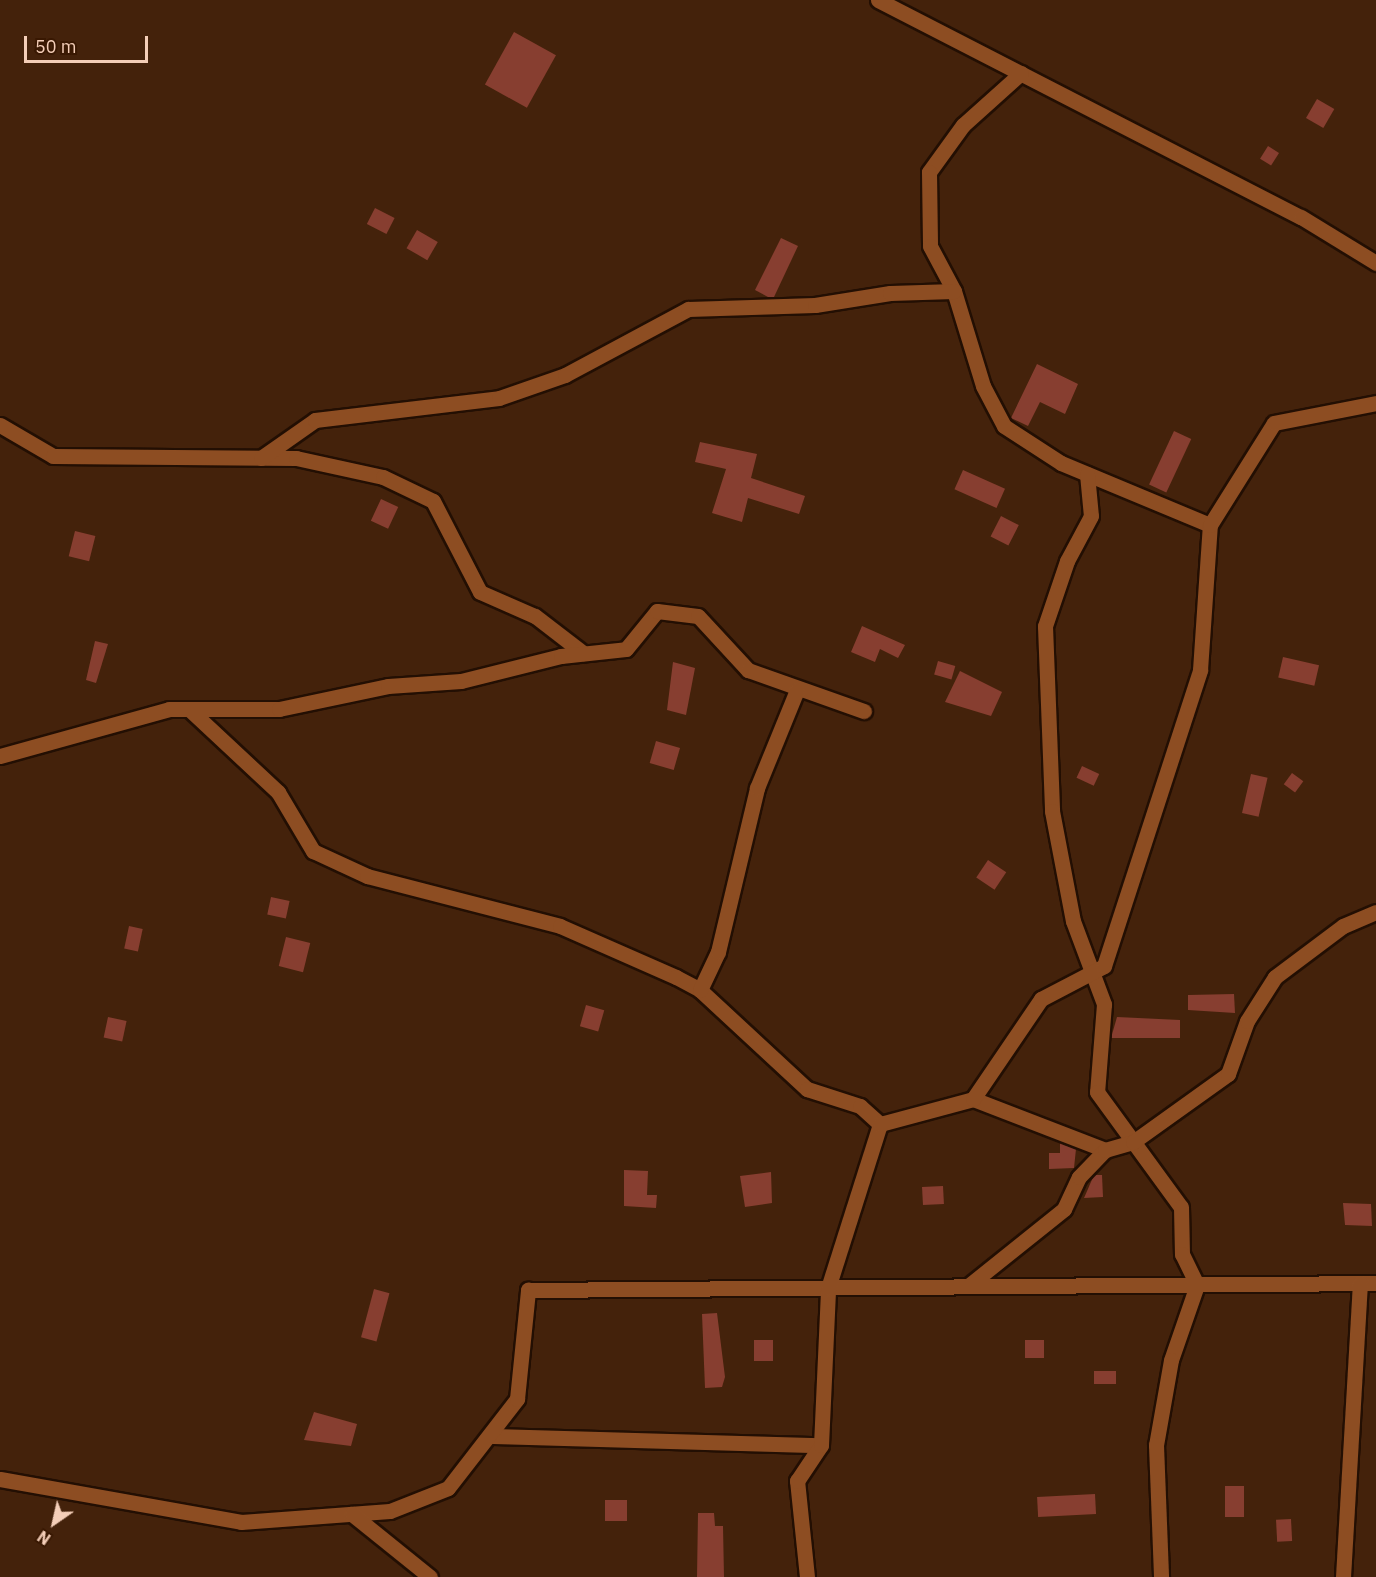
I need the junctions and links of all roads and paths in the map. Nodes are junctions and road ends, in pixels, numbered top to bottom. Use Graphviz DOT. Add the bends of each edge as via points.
graph roads {
  1 [pos="878,0"];
  2 [pos="1021,74"];
  3 [pos="1376,263"];
  4 [pos="954,291"];
  5 [pos="1376,403"];
  6 [pos="0,425"];
  7 [pos="261,458"];
  8 [pos="1087,474"];
  9 [pos="1210,525"];
  10 [pos="583,653"];
  11 [pos="797,690"];
  12 [pos="189,709"];
  13 [pos="864,711"];
  14 [pos="0,756"];
  15 [pos="1376,912"];
  16 [pos="1090,973"];
  17 [pos="700,990"];
  18 [pos="973,1099"];
  19 [pos="880,1124"];
  20 [pos="1133,1142"];
  21 [pos="1105,1150"];
  22 [pos="1360,1283"];
  23 [pos="1376,1283"];
  24 [pos="1197,1285"];
  25 [pos="968,1286"];
  26 [pos="828,1288"];
  27 [pos="492,1436"];
  28 [pos="821,1445"];
  29 [pos="0,1479"];
  30 [pos="352,1514"];
  31 [pos="430,1577"];
  32 [pos="807,1577"];
  33 [pos="1161,1577"];
  34 [pos="1343,1577"];
  1 -- 2 [label="street"];
  2 -- 3 [label="street" via="1301,217"];
  2 -- 4 [label="street" via="963,126 929,172 930,246"];
  4 -- 7 [label="street" via="890,293 814,305 688,309 543,383 439,408 315,420"];
  4 -- 8 [label="street" via="983,386 1004,426"];
  5 -- 9 [label="street" via="1274,423"];
  6 -- 7 [label="street" via="52,456"];
  7 -- 10 [label="street" via="296,458 383,477 434,501 480,592 536,616"];
  8 -- 9 [label="street"];
  8 -- 16 [label="street" via="1091,516 1066,561 1045,626 1052,811 1073,921"];
  9 -- 16 [label="street" via="1200,670 1104,966"];
  10 -- 11 [label="street" via="626,649 657,611 698,616 748,670"];
  10 -- 12 [label="street" via="461,681 388,686 279,709"];
  11 -- 13 [label="street"];
  11 -- 17 [label="street" via="757,788 726,924"];
  12 -- 14 [label="street" via="170,709"];
  12 -- 17 [label="street" via="278,792 313,851 367,876 560,926"];
  15 -- 20 [label="street" via="1343,926 1275,977 1247,1021 1228,1074"];
  16 -- 18 [label="street" via="1041,999"];
  16 -- 20 [label="street" via="1104,1004 1097,1092"];
  17 -- 19 [label="street" via="807,1089 860,1106"];
  18 -- 19 [label="street"];
  18 -- 21 [label="street"];
  19 -- 26 [label="street"];
  20 -- 21 [label="street"];
  20 -- 24 [label="street" via="1180,1206 1182,1254"];
  21 -- 25 [label="street" via="1079,1177 1064,1209"];
  22 -- 23 [label="street"];
  22 -- 24 [label="street"];
  22 -- 34 [label="street"];
  24 -- 25 [label="street"];
  24 -- 33 [label="street" via="1171,1360 1156,1445"];
  25 -- 26 [label="street"];
  26 -- 27 [label="street" via="528,1290 517,1399"];
  26 -- 28 [label="street"];
  27 -- 28 [label="street"];
  27 -- 30 [label="street" via="448,1488 390,1511"];
  28 -- 32 [label="street" via="797,1481"];
  29 -- 30 [label="street" via="241,1521"];
  30 -- 31 [label="street"];
}
